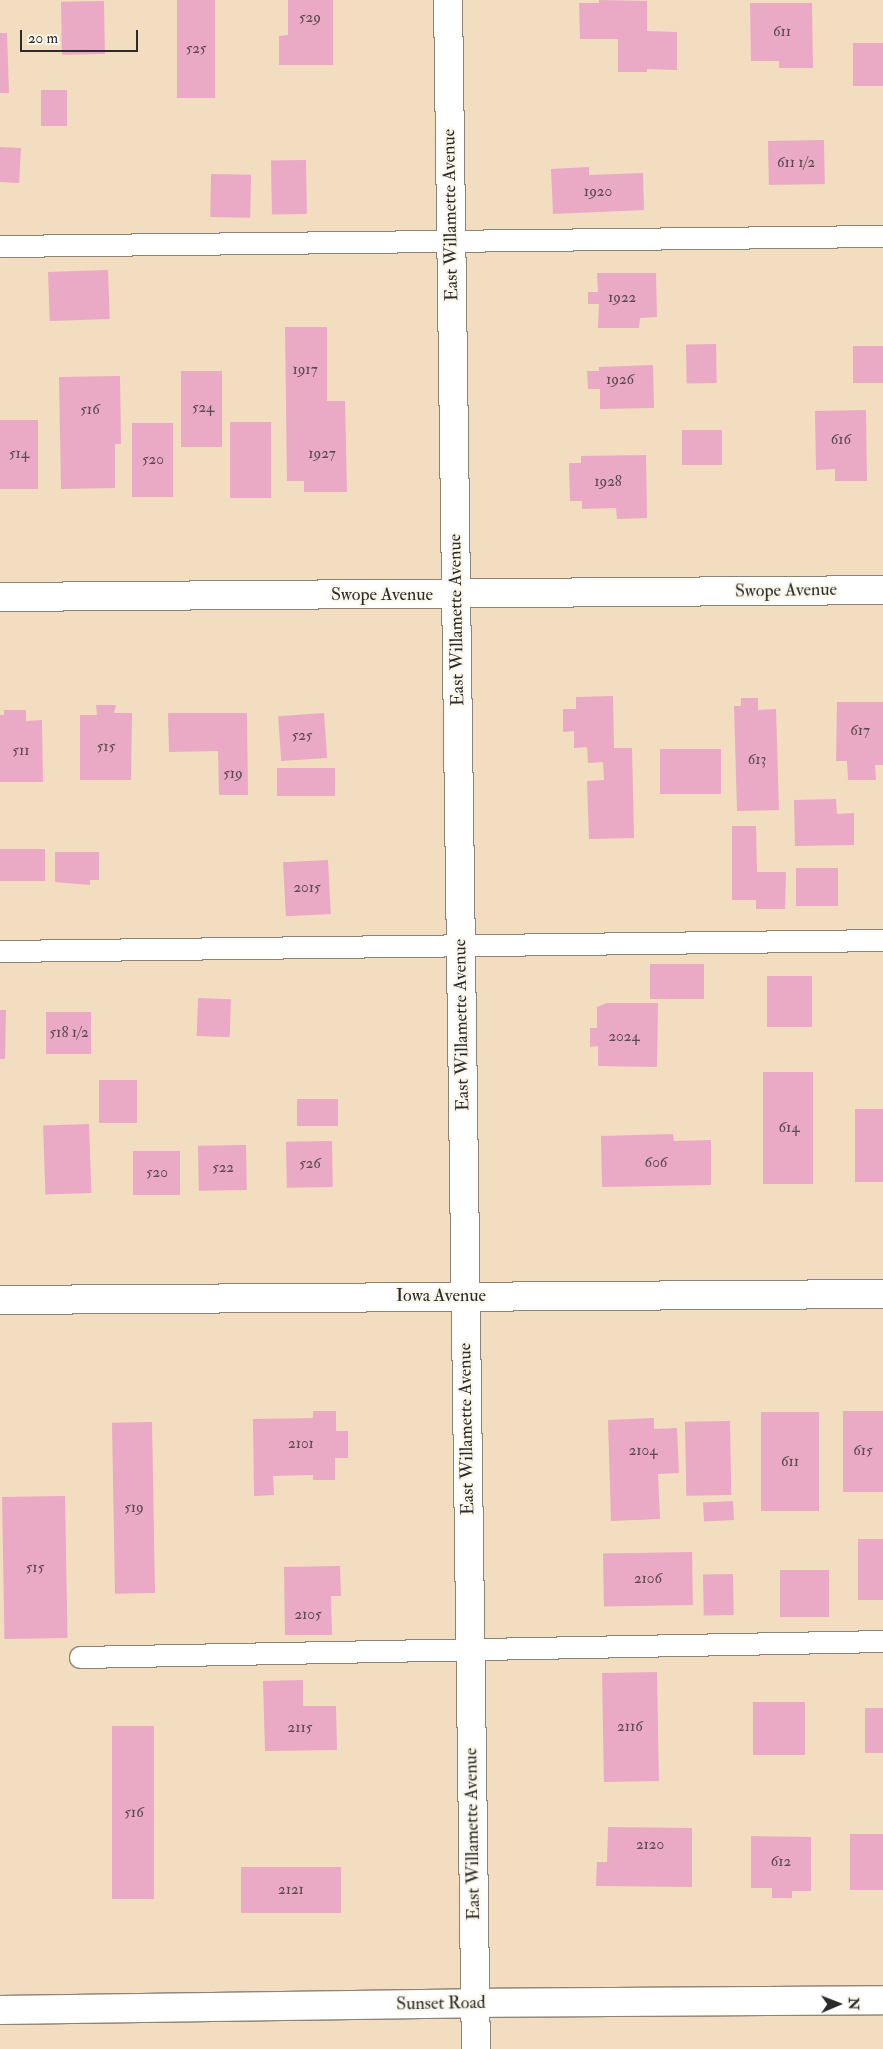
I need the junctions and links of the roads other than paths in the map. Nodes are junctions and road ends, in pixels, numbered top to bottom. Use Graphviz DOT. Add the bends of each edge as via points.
graph roads {
  1 [pos="448,0"];
  2 [pos="883,236"];
  3 [pos="451,241"];
  4 [pos="0,246"];
  5 [pos="883,590"];
  6 [pos="457,595"];
  7 [pos="0,597"];
  8 [pos="883,940"];
  9 [pos="461,946"];
  10 [pos="0,951"];
  11 [pos="883,1294"];
  12 [pos="465,1296"];
  13 [pos="0,1300"];
  14 [pos="883,1641"];
  15 [pos="471,1649"];
  16 [pos="80,1657"];
  17 [pos="883,2000"];
  18 [pos="476,2003"];
  19 [pos="0,2010"];
  20 [pos="476,2049"];
  1 -- 3 [label="street, East Willamette Avenue"];
  2 -- 3 [label="lane"];
  3 -- 4 [label="lane"];
  3 -- 6 [label="street, East Willamette Avenue"];
  5 -- 6 [label="street, Swope Avenue"];
  6 -- 7 [label="street, Swope Avenue"];
  6 -- 9 [label="street, East Willamette Avenue"];
  8 -- 9 [label="lane"];
  9 -- 10 [label="lane"];
  9 -- 12 [label="street, East Willamette Avenue"];
  11 -- 12 [label="street, Iowa Avenue"];
  12 -- 13 [label="street, Iowa Avenue"];
  12 -- 15 [label="street, East Willamette Avenue"];
  14 -- 15 [label="lane"];
  15 -- 16 [label="lane"];
  15 -- 18 [label="street, East Willamette Avenue"];
  17 -- 18 [label="street, Sunset Road"];
  18 -- 19 [label="street, Sunset Road"];
  18 -- 20 [label="street, East Willamette Avenue"];
}
